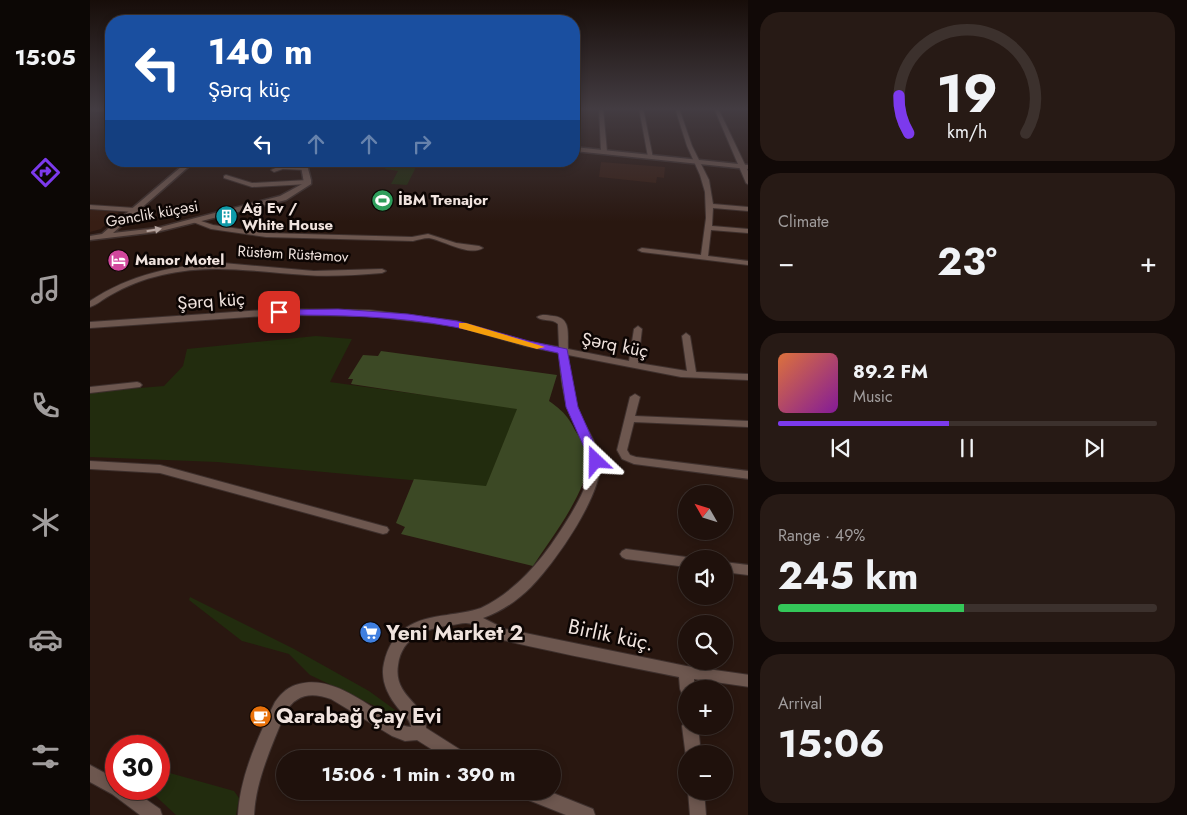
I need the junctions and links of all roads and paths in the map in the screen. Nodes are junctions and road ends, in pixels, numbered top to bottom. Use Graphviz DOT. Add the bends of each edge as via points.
graph roads {
  1 [pos="604,146"];
  2 [pos="648,146"];
  3 [pos="691,146"];
  4 [pos="735,146"];
  5 [pos="580,150"];
  6 [pos="604,152"];
  7 [pos="650,157"];
  8 [pos="698,162"];
  9 [pos="185,167"];
  10 [pos="282,167"];
  11 [pos="305,167"];
  12 [pos="746,167"];
  13 [pos="274,170"];
  14 [pos="226,177"];
  15 [pos="308,182"];
  16 [pos="748,183"];
  17 [pos="710,206"];
  18 [pos="90,207"];
  19 [pos="748,209"];
  20 [pos="134,210"];
  21 [pos="195,221"];
  22 [pos="708,228"];
  23 [pos="224,230"];
  24 [pos="748,232"];
  25 [pos="105,236"];
  26 [pos="239,236"];
  27 [pos="90,238"];
  28 [pos="479,248"];
  29 [pos="642,250"];
  30 [pos="704,258"];
  31 [pos="748,263"];
  32 [pos="382,271"];
  33 [pos="90,305"];
  34 [pos="541,317"];
  35 [pos="90,325"];
  36 [pos="638,328"];
  37 [pos="686,336"];
  38 [pos="563,351"];
  39 [pos="633,365"];
  40 [pos="692,375"];
  41 [pos="748,377"];
  42 [pos="137,386"];
  43 [pos="90,390"];
  44 [pos="635,397"];
  45 [pos="629,419"];
  46 [pos="748,424"];
  47 [pos="90,466"];
  48 [pos="748,475"];
  49 [pos="383,530"];
  50 [pos="626,554"];
  51 [pos="678,561"];
  52 [pos="733,568"];
  53 [pos="748,570"];
  54 [pos="469,617"];
  55 [pos="686,672"];
  56 [pos="686,680"];
  57 [pos="748,681"];
  58 [pos="418,732"];
  59 [pos="447,750"];
  60 [pos="90,773"];
  61 [pos="105,781"];
  62 [pos="133,800"];
  63 [pos="549,800"];
  64 [pos="697,800"];
  65 [pos="154,815"];
  66 [pos="246,815"];
  67 [pos="586,815"];
  68 [pos="698,815"];
  1 -- 6 [label="street"];
  2 -- 7 [label="street"];
  3 -- 8 [label="street"];
  4 -- 12 [label="street"];
  5 -- 6 [label="street"];
  6 -- 7 [label="street"];
  7 -- 8 [label="street"];
  8 -- 12 [label="street"];
  8 -- 17 [label="street" via="705,176"];
  9 -- 20 [label="street"];
  10 -- 13 [label="street"];
  11 -- 15 [label="street"];
  12 -- 16 [label="street"];
  14 -- 15 [label="street" via="250,184"];
  15 -- 21 [label="street, Gənclik küçəsi" via="283,198"];
  17 -- 19 [label="street"];
  17 -- 22 [label="street"];
  18 -- 20 [label="street"];
  20 -- 25 [label="street"];
  21 -- 23 [label="street"];
  25 -- 21 [label="street, Gənclik küçəsi, one-way"];
  22 -- 24 [label="street"];
  22 -- 30 [label="street"];
  23 -- 26 [label="street" via="221,235"];
  23 -- 28 [label="street" via="413,240 422,236 437,237 451,244"];
  25 -- 27 [label="street, Gənclik küçəsi"];
  29 -- 30 [label="street"];
  30 -- 31 [label="street"];
  32 -- 33 [label="street, Rüstəm Rüstəmov" via="315,274 240,266 201,267 162,273 128,284"];
  34 -- 38 [label="street" via="558,319 562,323"];
  35 -- 38 [label="street, Şərq küç" via="279,312 369,313 457,324"];
  36 -- 39 [label="street"];
  37 -- 40 [label="street"];
  38 -- 39 [label="street, Şərq küç"];
  38 -- 54 [label="street" via="572,407 596,461 594,478 568,528 535,576 497,605"];
  39 -- 40 [label="street, Şərq küç"];
  40 -- 41 [label="street, Şərq küç"];
  42 -- 43 [label="street"];
  44 -- 45 [label="street"];
  45 -- 46 [label="street"];
  45 -- 48 [label="street" via="622,450 626,457"];
  47 -- 49 [label="street" via="160,469"];
  50 -- 51 [label="street"];
  52 -- 53 [label="street"];
  54 -- 55 [label="street, Birlik küç." via="502,634"];
  54 -- 58 [label="street" via="426,624 412,630 393,654 390,669 393,692 418,718"];
  55 -- 56 [label="street"];
  55 -- 57 [label="street, Birlik küç."];
  58 -- 59 [label="street"];
  58 -- 66 [label="street" via="412,735 396,730 316,686 296,690 280,708 256,763"];
  60 -- 61 [label="street"];
  62 -- 65 [label="street"];
  63 -- 67 [label="street"];
  64 -- 68 [label="street"];
}
